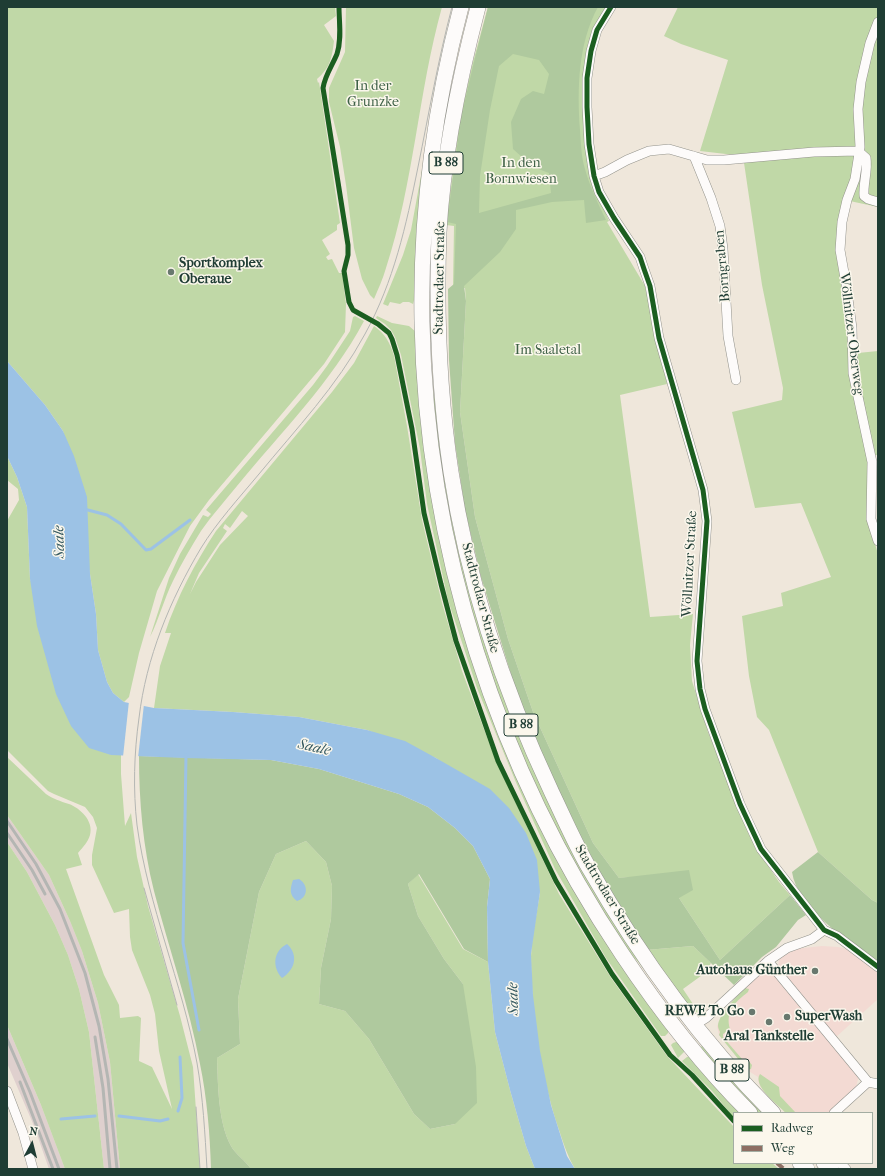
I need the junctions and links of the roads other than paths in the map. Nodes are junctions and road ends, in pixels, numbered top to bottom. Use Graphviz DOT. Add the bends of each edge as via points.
graph roads {
  1 [pos="461,7"];
  2 [pos="478,7"];
  3 [pos="610,7"];
  4 [pos="878,22"];
  5 [pos="858,151"];
  6 [pos="694,156"];
  7 [pos="594,176"];
  8 [pos="878,202"];
  9 [pos="736,380"];
  10 [pos="878,541"];
  11 [pos="824,930"];
  12 [pos="768,961"];
  13 [pos="878,967"];
  14 [pos="695,1025"];
  15 [pos="679,1034"];
  16 [pos="868,1082"];
  17 [pos="878,1084"];
  18 [pos="7,1091"];
  19 [pos="749,1112"];
  20 [pos="772,1112"];
  21 [pos="835,1112"];
  22 [pos="33,1169"];
  1 -- 15 [label="main road, Stadtrodaer Straße / B 88" via="442,87 434,136 425,223 422,290 423,360 428,423 448,547 489,692 526,784 584,896 639,980"];
  2 -- 14 [label="main road, Stadtrodaer Straße / B 88" via="456,98 439,230 438,322 442,389 451,472 463,535 483,615 500,668 542,773 588,867 616,914"];
  3 -- 7 [label="street, Wöllnitzer Straße" via="597,30 590,51 587,78 589,144"];
  4 -- 5 [label="street, Wöllnitzer Oberweg" via="870,43 862,82 858,108"];
  5 -- 6 [label="street" via="724,160 707,160"];
  5 -- 8 [label="street" via="866,158 864,196"];
  5 -- 10 [label="street, Wöllnitzer Oberweg" via="854,180 842,222 840,250 852,328 853,373 872,462 871,519"];
  6 -- 7 [label="street" via="669,149 649,151"];
  6 -- 9 [label="street, Borngraben" via="720,226 728,336"];
  7 -- 11 [label="street, Wöllnitzer Straße" via="599,192 640,257 650,286 659,338 703,490 707,520 697,661 705,710 740,804 761,849"];
  11 -- 12 [label="street" via="812,939 787,948"];
  11 -- 13 [label="street, Wöllnitzer Straße" via="837,936"];
  12 -- 14 [label="street"];
  12 -- 16 [label="street"];
  14 -- 15 [label="main road"];
  14 -- 20 [label="main road, Stadtrodaer Straße / B 88"];
  15 -- 19 [label="main road, Stadtrodaer Straße / B 88"];
  16 -- 17 [label="street"];
  16 -- 21 [label="street"];
  18 -- 22 [label="street"];
}
